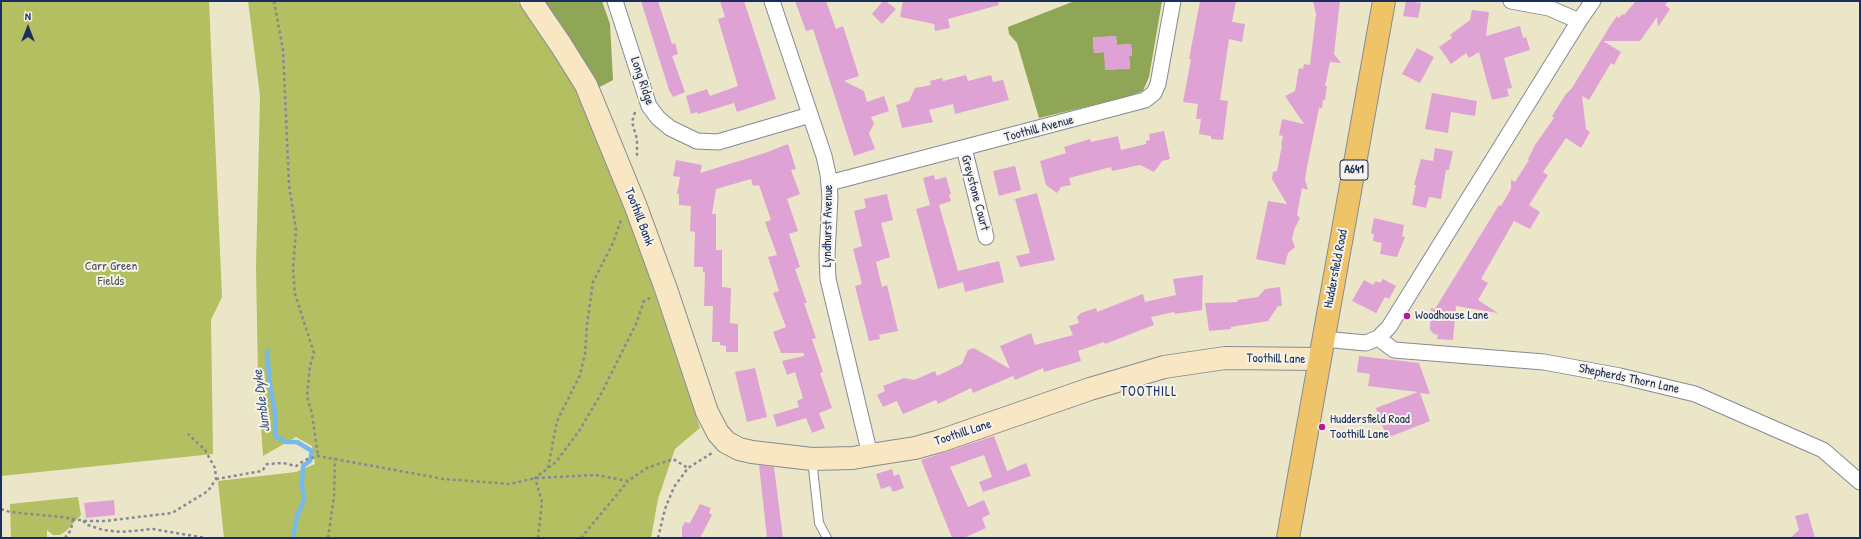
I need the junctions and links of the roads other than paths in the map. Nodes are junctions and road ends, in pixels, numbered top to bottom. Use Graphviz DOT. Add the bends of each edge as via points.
graph roads {
  1 [pos="531,1"];
  2 [pos="615,1"];
  3 [pos="772,1"];
  4 [pos="1173,1"];
  5 [pos="1384,1"];
  6 [pos="1514,1"];
  7 [pos="1593,1"];
  8 [pos="1578,21"];
  9 [pos="810,115"];
  10 [pos="964,148"];
  11 [pos="830,183"];
  12 [pos="986,237"];
  13 [pos="1378,338"];
  14 [pos="1321,349"];
  15 [pos="726,442"];
  16 [pos="870,455"];
  17 [pos="812,459"];
  18 [pos="1860,482"];
  19 [pos="827,538"];
  20 [pos="1288,538"];
  1 -- 15 [label="street, Toothill Bank" via="586,85 636,207 666,289 700,397 712,424"];
  2 -- 9 [label="street, Long Ridge" via="650,106 658,118 670,128 697,141 718,142"];
  3 -- 9 [label="street, Lyndhurst Avenue"];
  4 -- 10 [label="street, Toothill Avenue" via="1158,84 1154,94 1148,99"];
  5 -- 14 [label="main road, Huddersfield Road / A641"];
  6 -- 8 [label="street" via="1549,8"];
  7 -- 8 [label="street"];
  8 -- 13 [label="street" via="1392,323"];
  9 -- 11 [label="street, Lyndhurst Avenue"];
  10 -- 11 [label="street, Toothill Avenue"];
  10 -- 12 [label="street, Greystone Court"];
  11 -- 16 [label="street, Lyndhurst Avenue" via="828,279"];
  13 -- 14 [label="street" via="1366,343"];
  13 -- 18 [label="street, Shepherds Thorn Lane" via="1394,350 1544,362 1620,376 1695,394 1823,450"];
  14 -- 16 [label="street, Toothill Lane" via="1164,367 1098,386 940,441"];
  14 -- 20 [label="main road, Huddersfield Road / A641"];
  15 -- 17 [label="street, Toothill Lane" via="752,452"];
  16 -- 17 [label="street, Toothill Lane"];
  17 -- 19 [label="lane" via="820,522"];
}
